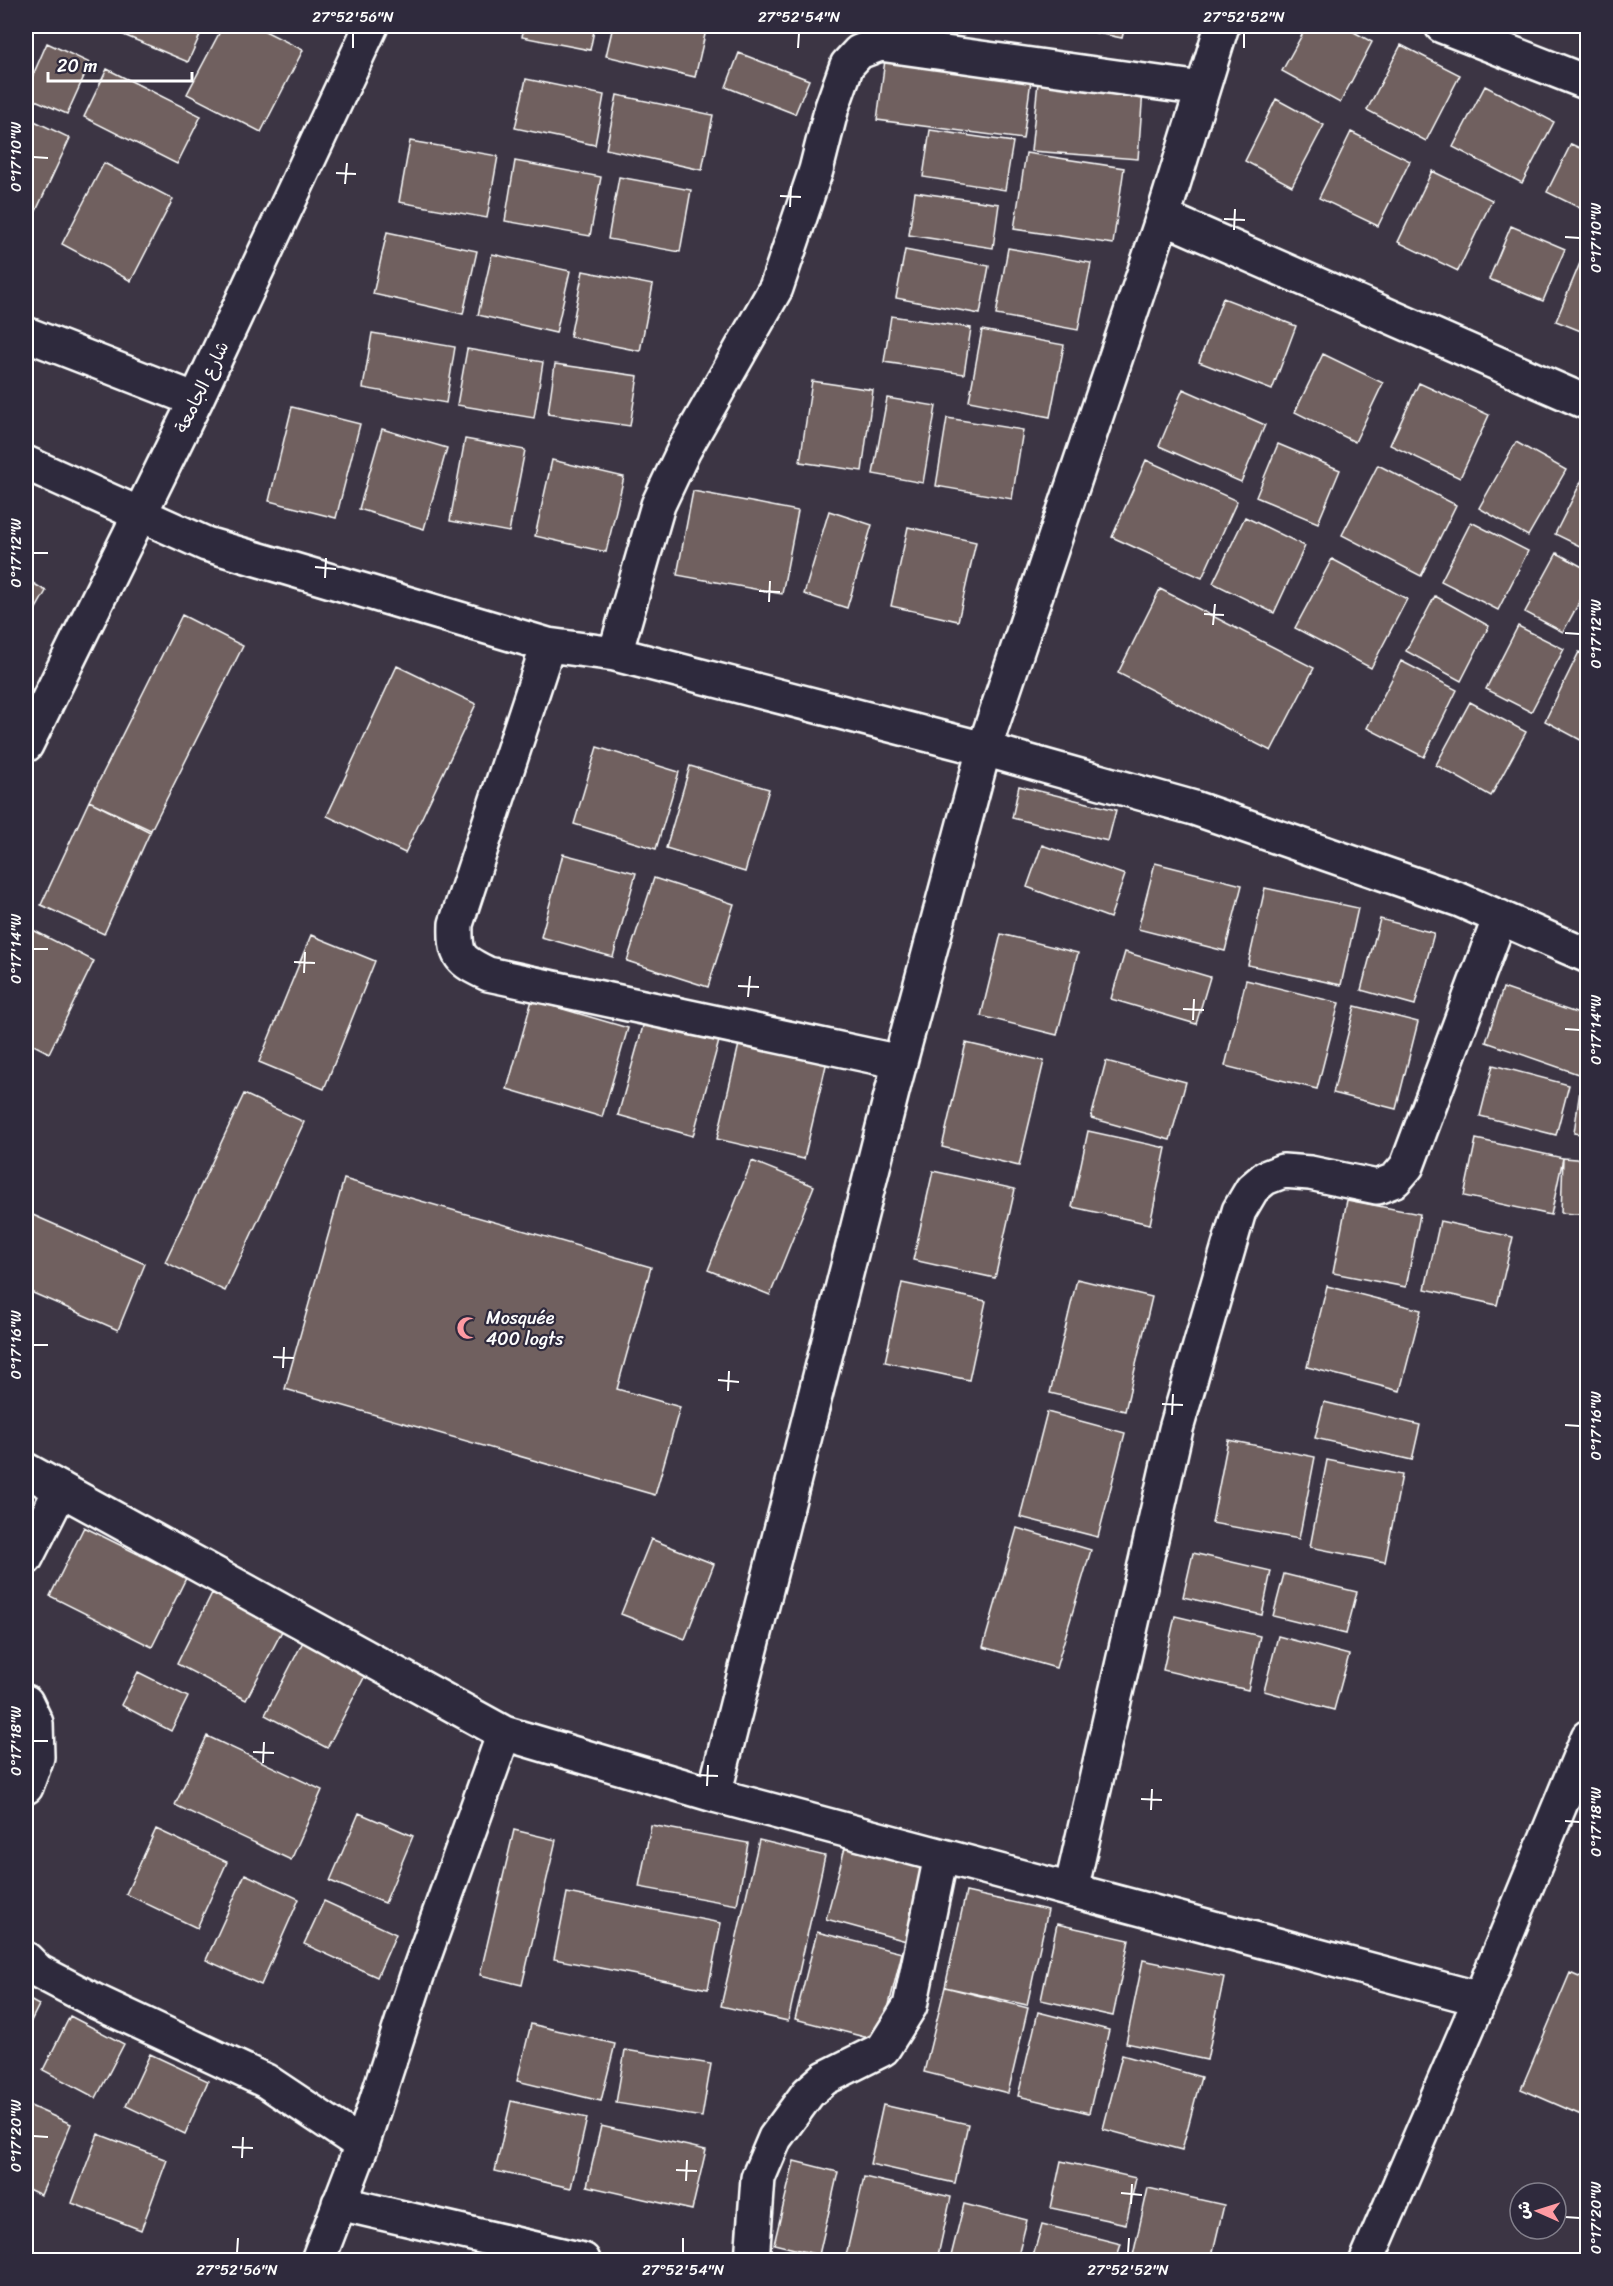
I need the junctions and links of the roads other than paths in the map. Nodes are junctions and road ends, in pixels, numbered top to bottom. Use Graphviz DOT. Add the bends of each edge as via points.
graph roads {
  1 [pos="371,26"];
  2 [pos="1222,26"];
  3 [pos="1442,26"];
  4 [pos="1587,83"];
  5 [pos="1202,89"];
  6 [pos="1163,217"];
  7 [pos="26,334"];
  8 [pos="196,400"];
  9 [pos="1587,403"];
  10 [pos="26,462"];
  11 [pos="138,515"];
  12 [pos="548,645"];
  13 [pos="615,654"];
  14 [pos="26,745"];
  15 [pos="984,749"];
  16 [pos="1500,917"];
  17 [pos="1587,956"];
  18 [pos="900,1062"];
  19 [pos="26,1470"];
  20 [pos="61,1489"];
  21 [pos="26,1558"];
  22 [pos="26,1702"];
  23 [pos="504,1733"];
  24 [pos="1587,1737"];
  25 [pos="26,1787"];
  26 [pos="714,1794"];
  27 [pos="941,1856"];
  28 [pos="1071,1890"];
  29 [pos="26,1959"];
  30 [pos="1480,1999"];
  31 [pos="362,2145"];
  32 [pos="339,2203"];
  33 [pos="1370,2259"];
  34 [pos="318,2260"];
  35 [pos="583,2260"];
  36 [pos="752,2260"];
  1 -- 8 [label="street, شارع الجامعة"];
  2 -- 5 [label="street"];
  3 -- 4 [label="street"];
  5 -- 6 [label="street"];
  5 -- 13 [label="street" via="880,44 859,52 847,65 832,107 816,170 776,288 684,450 658,505"];
  6 -- 9 [label="street"];
  6 -- 15 [label="street"];
  7 -- 8 [label="street"];
  8 -- 11 [label="street, شارع الجامعة"];
  10 -- 11 [label="street"];
  11 -- 12 [label="street" via="206,544"];
  11 -- 14 [label="street, شارع الجامعة"];
  12 -- 13 [label="street"];
  12 -- 18 [label="street" via="456,924 456,948 468,964 488,974"];
  13 -- 15 [label="street"];
  15 -- 16 [label="street" via="1194,808"];
  15 -- 18 [label="street"];
  16 -- 17 [label="street"];
  16 -- 28 [label="street" via="1407,1166 1395,1180 1377,1187 1310,1173 1283,1172 1265,1178 1252,1189 1239,1210 1176,1429"];
  18 -- 26 [label="street"];
  19 -- 20 [label="street"];
  20 -- 21 [label="street"];
  20 -- 23 [label="street"];
  22 -- 25 [label="street" via="36,1723 37,1757"];
  23 -- 26 [label="street"];
  23 -- 31 [label="street" via="417,1976"];
  24 -- 30 [label="street"];
  26 -- 27 [label="street"];
  27 -- 28 [label="street"];
  27 -- 36 [label="street" via="910,2006 883,2049 825,2078 808,2093 775,2138 758,2178"];
  28 -- 30 [label="street"];
  29 -- 31 [label="street" via="38,1971 97,2002 266,2081"];
  30 -- 33 [label="street"];
  31 -- 32 [label="street"];
  32 -- 34 [label="street"];
  32 -- 35 [label="street"];
}
